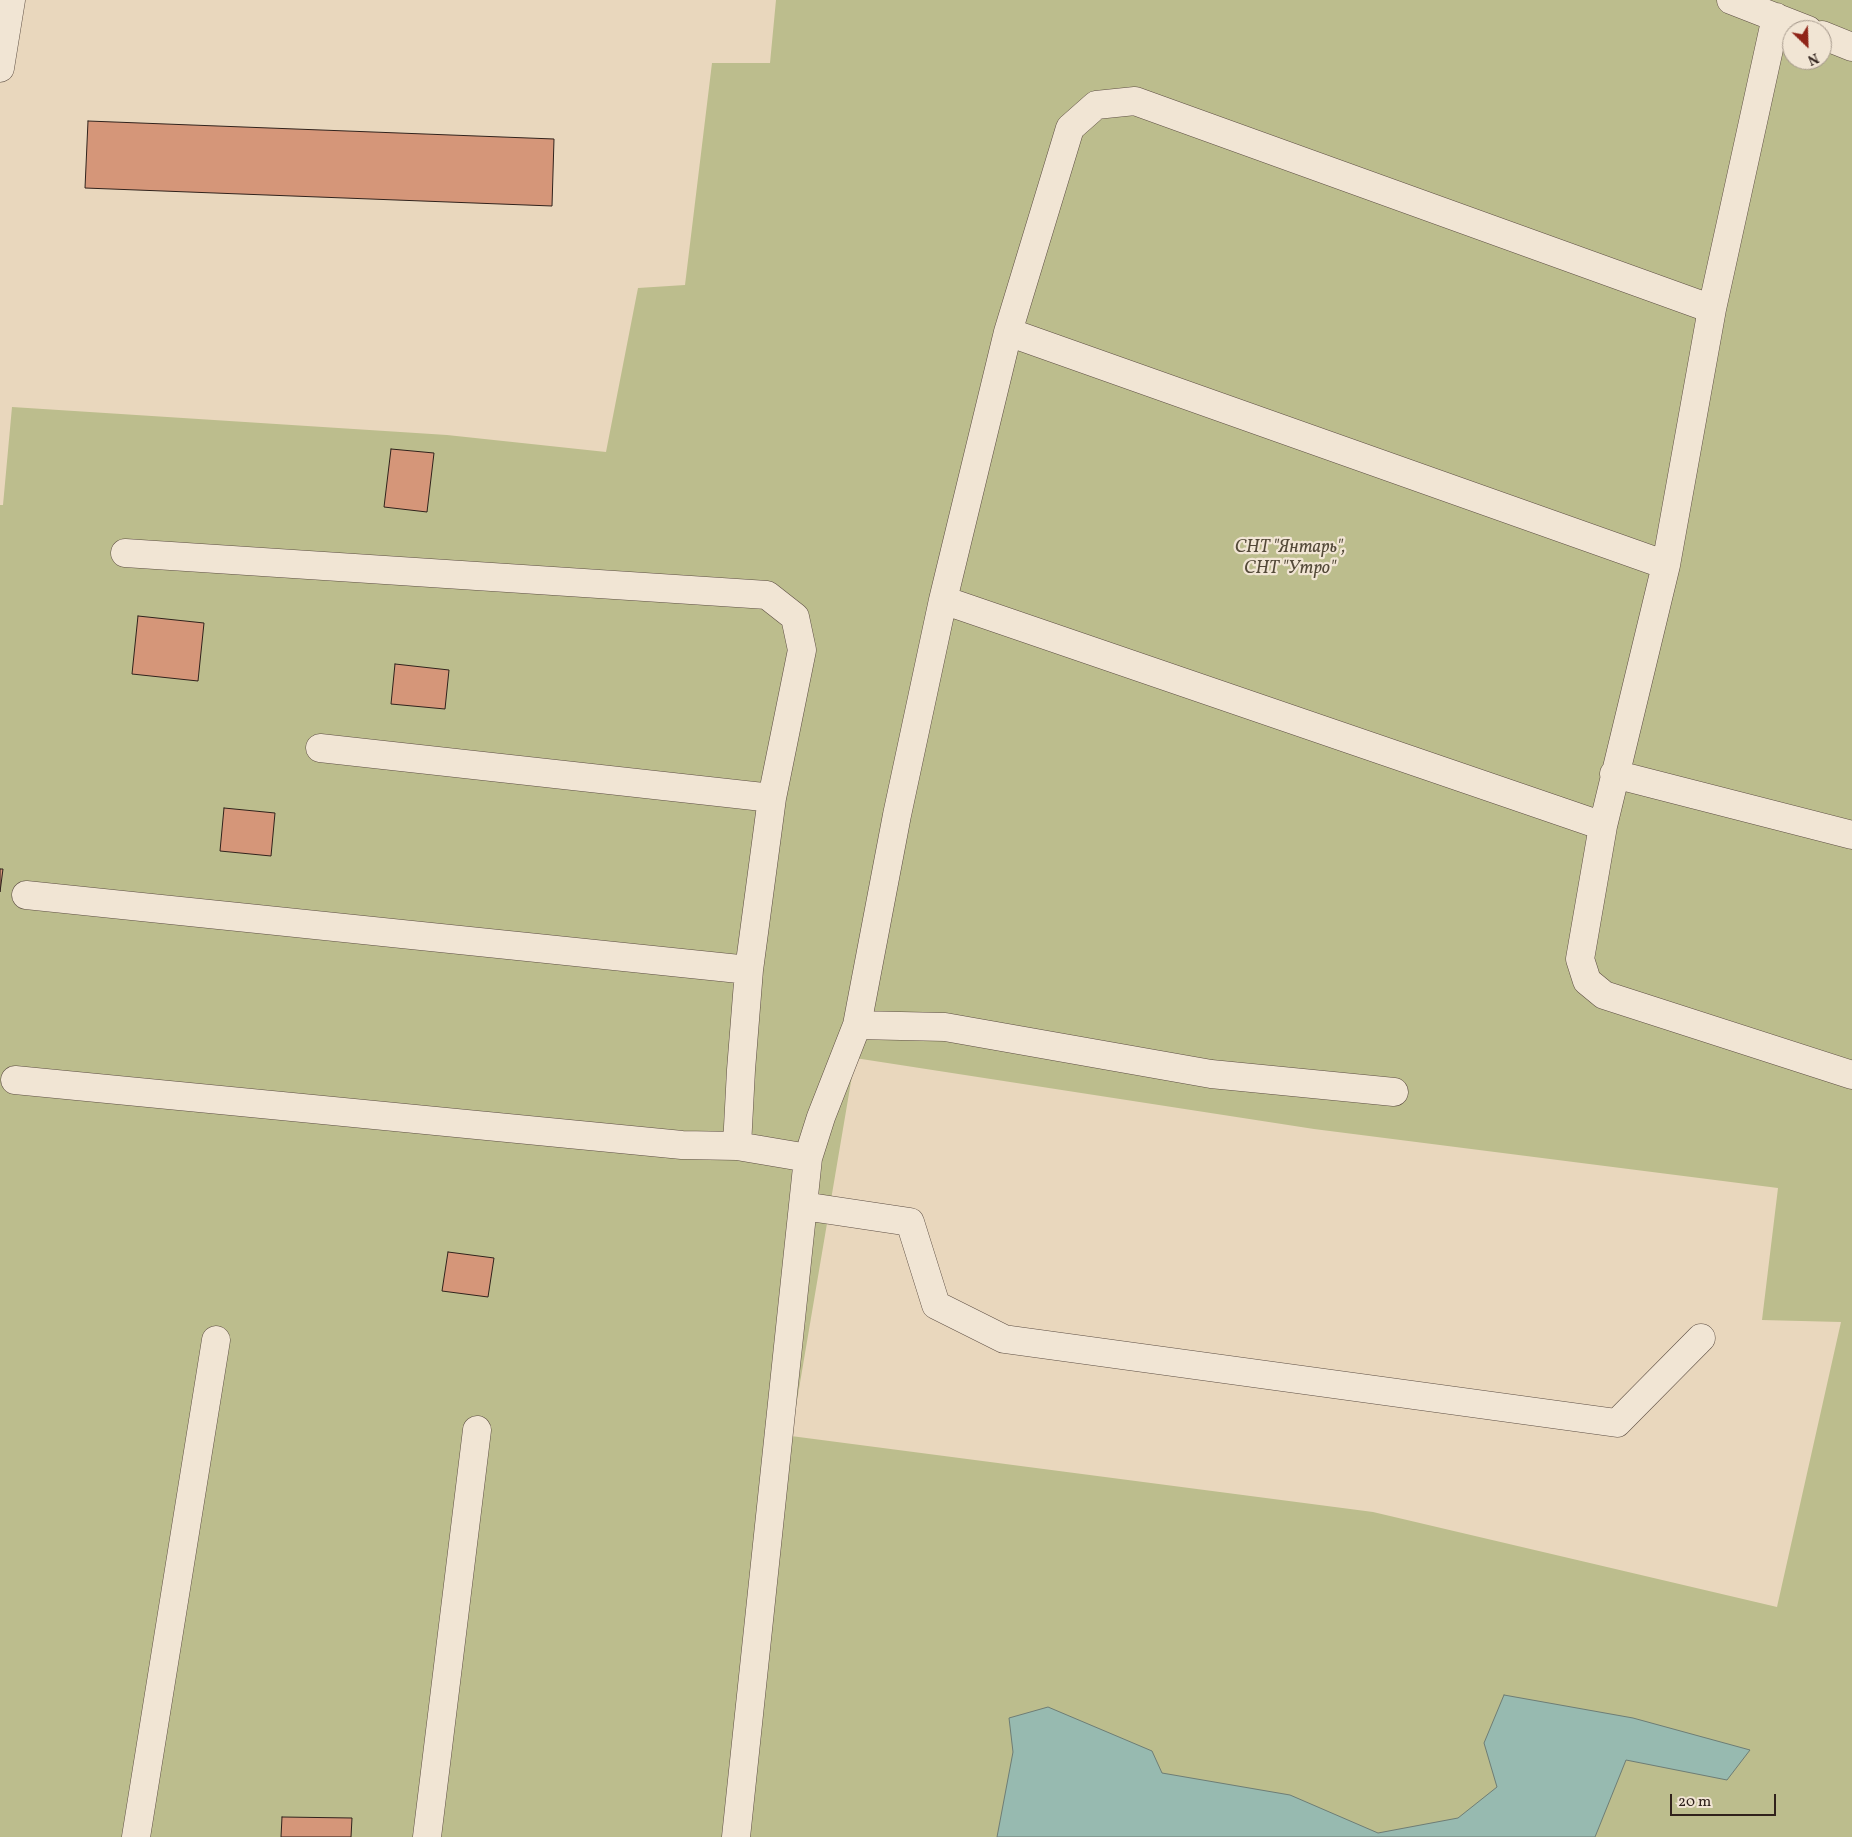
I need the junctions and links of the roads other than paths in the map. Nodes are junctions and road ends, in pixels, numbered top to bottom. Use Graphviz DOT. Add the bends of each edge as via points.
graph roads {
  1 [pos="11,0"];
  2 [pos="1731,0"];
  3 [pos="1776,17"];
  4 [pos="1783,20"];
  5 [pos="1832,39"];
  6 [pos="1852,47"];
  7 [pos="0,68"];
  8 [pos="1712,309"];
  9 [pos="1008,332"];
  10 [pos="125,553"];
  11 [pos="1666,565"];
  12 [pos="943,600"];
  13 [pos="320,748"];
  14 [pos="1614,774"];
  15 [pos="772,798"];
  16 [pos="1603,826"];
  17 [pos="1852,835"];
  18 [pos="26,895"];
  19 [pos="749,970"];
  20 [pos="857,1025"];
  21 [pos="1852,1075"];
  22 [pos="15,1080"];
  23 [pos="1394,1092"];
  24 [pos="737,1146"];
  25 [pos="808,1158"];
  26 [pos="803,1206"];
  27 [pos="1701,1338"];
  28 [pos="216,1340"];
  29 [pos="477,1430"];
  30 [pos="136,1837"];
  31 [pos="428,1837"];
  32 [pos="736,1837"];
  1 -- 7 [label="street"];
  2 -- 3 [label="street"];
  3 -- 4 [label="street"];
  3 -- 8 [label="street"];
  5 -- 6 [label="street"];
  8 -- 9 [label="street" via="1135,101 1096,105 1070,128"];
  8 -- 11 [label="street"];
  9 -- 11 [label="street"];
  9 -- 12 [label="street"];
  10 -- 15 [label="street" via="767,595 795,617 802,650"];
  11 -- 14 [label="street"];
  12 -- 16 [label="street"];
  12 -- 20 [label="street"];
  13 -- 15 [label="street"];
  14 -- 16 [label="street"];
  14 -- 17 [label="street"];
  15 -- 19 [label="street"];
  16 -- 21 [label="street" via="1580,959 1587,981 1604,995"];
  18 -- 19 [label="street"];
  19 -- 24 [label="street"];
  20 -- 23 [label="street" via="945,1027 1211,1074"];
  20 -- 25 [label="street" via="820,1117"];
  22 -- 24 [label="street" via="682,1144"];
  24 -- 25 [label="street"];
  25 -- 26 [label="street"];
  26 -- 27 [label="street" via="910,1222 936,1305 1004,1339 1617,1423"];
  26 -- 32 [label="street"];
  28 -- 30 [label="street"];
  29 -- 31 [label="street"];
}
